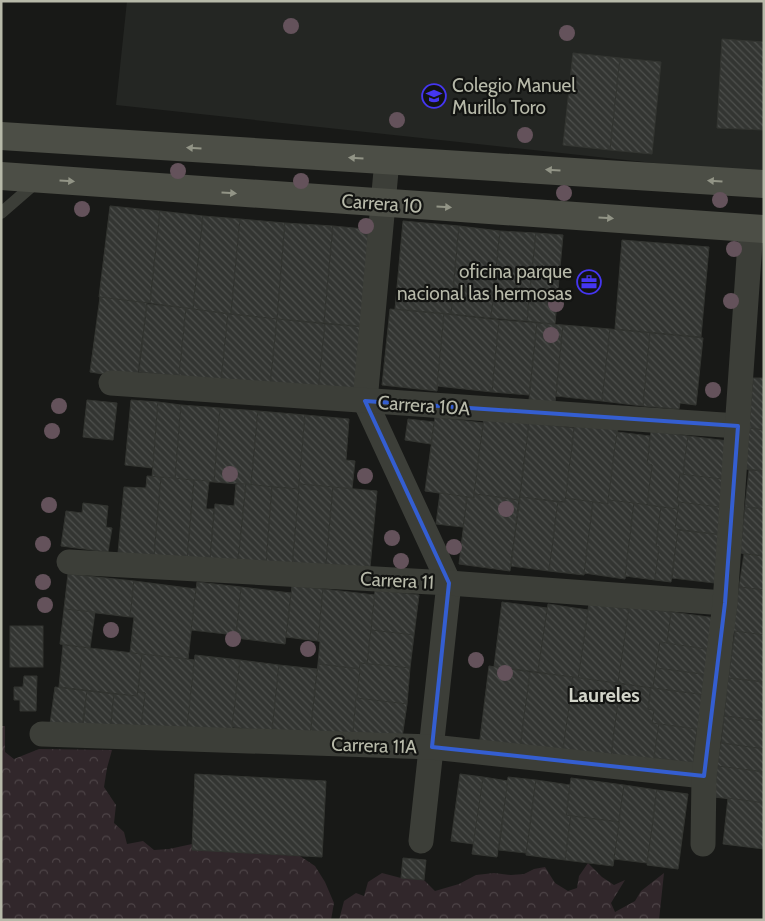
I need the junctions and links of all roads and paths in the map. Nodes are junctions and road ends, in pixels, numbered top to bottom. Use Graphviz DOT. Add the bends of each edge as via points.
graph roads {
  1 [pos="1,136"];
  2 [pos="387,160"];
  3 [pos="1,176"];
  4 [pos="40,179"];
  5 [pos="764,184"];
  6 [pos="383,204"];
  7 [pos="1,213"];
  8 [pos="758,228"];
  9 [pos="111,383"];
  10 [pos="365,401"];
  11 [pos="738,426"];
  12 [pos="69,562"];
  13 [pos="449,583"];
  14 [pos="725,603"];
  15 [pos="42,734"];
  16 [pos="432,748"];
  17 [pos="704,776"];
  18 [pos="421,841"];
  19 [pos="703,844"];
  2 -- 1 [label="main road, one-way"];
  5 -- 2 [label="main road, one-way"];
  2 -- 6 [label="street"];
  3 -- 4 [label="main road, Carrera 10"];
  4 -- 6 [label="main road, Carrera 10, one-way"];
  4 -- 7 [label="lane"];
  6 -- 8 [label="main road, Carrera 10, one-way"];
  6 -- 10 [label="street"];
  8 -- 11 [label="street"];
  9 -- 10 [label="street, Carrera 10A"];
  10 -- 11 [label="street, Carrera 10A"];
  10 -- 13 [label="street"];
  11 -- 14 [label="street"];
  12 -- 13 [label="street, Carrera 11"];
  13 -- 14 [label="street, Carrera 11"];
  13 -- 16 [label="street"];
  14 -- 17 [label="street"];
  15 -- 16 [label="street, Carrera 11A"];
  16 -- 17 [label="street, Carrera 11A"];
  16 -- 18 [label="street"];
  17 -- 19 [label="street"];
}
